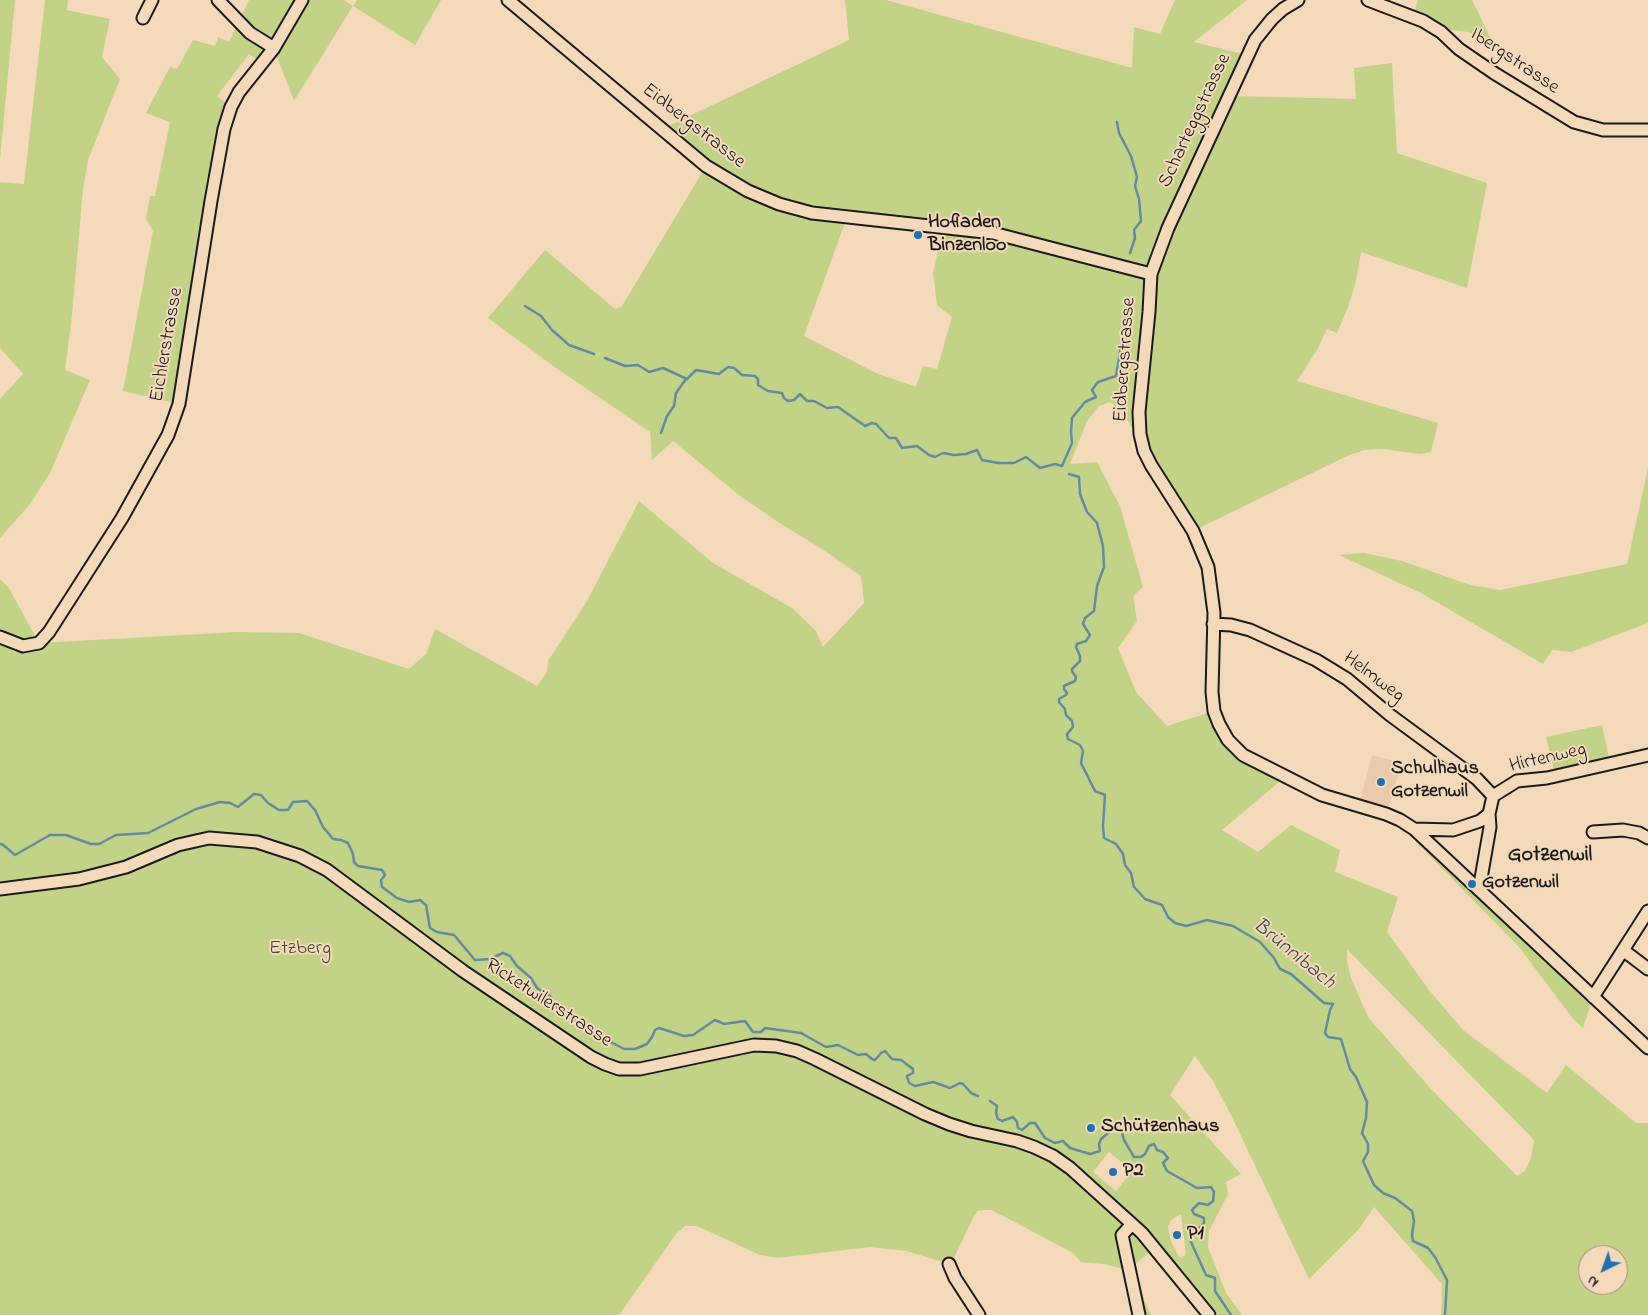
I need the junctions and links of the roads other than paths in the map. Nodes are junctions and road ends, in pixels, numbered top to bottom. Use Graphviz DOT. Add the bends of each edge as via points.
graph roads {
  1 [pos="152,0"];
  2 [pos="218,0"];
  3 [pos="302,0"];
  4 [pos="508,0"];
  5 [pos="1298,0"];
  6 [pos="1368,0"];
  7 [pos="143,18"];
  8 [pos="274,48"];
  9 [pos="1648,130"];
  10 [pos="1151,274"];
  11 [pos="1213,624"];
  12 [pos="0,637"];
  13 [pos="1648,755"];
  14 [pos="1493,796"];
  15 [pos="1489,814"];
  16 [pos="1414,829"];
  17 [pos="1593,832"];
  18 [pos="1648,838"];
  19 [pos="0,888"];
  20 [pos="1479,890"];
  21 [pos="1648,911"];
  22 [pos="1623,950"];
  23 [pos="1648,969"];
  24 [pos="1593,997"];
  25 [pos="1648,1048"];
  26 [pos="1132,1224"];
  27 [pos="949,1264"];
  28 [pos="979,1315"];
  29 [pos="1139,1315"];
  30 [pos="1209,1315"];
  1 -- 7 [label="street"];
  2 -- 8 [label="street" via="250,33"];
  3 -- 8 [label="street, Eichlerstrasse"];
  4 -- 10 [label="street, Eidbergstrasse" via="706,166 748,191 779,204 812,212 993,233"];
  5 -- 10 [label="street, Scharteggstrasse" via="1272,19 1255,40 1168,228"];
  6 -- 9 [label="street, Ibergstrasse" via="1423,20 1486,68 1574,122 1603,130"];
  8 -- 12 [label="street, Eichlerstrasse" via="240,92 224,129 179,404 168,435 122,518 50,632 39,643 22,646"];
  10 -- 11 [label="street, Eidbergstrasse" via="1139,412 1140,434 1151,465 1193,531 1208,567"];
  11 -- 14 [label="street, Helmweg" via="1250,630 1316,660 1347,679 1477,779"];
  11 -- 16 [label="street, Eidbergstrasse" via="1214,710 1235,748 1251,760 1322,796 1386,814"];
  13 -- 14 [label="street, Hirtenweg" via="1547,778 1517,781"];
  14 -- 15 [label="street, Hirtenweg"];
  15 -- 16 [label="street" via="1480,821 1453,830"];
  15 -- 20 [label="street, Hirtenweg" via="1490,827"];
  16 -- 20 [label="street, Eidbergstrasse"];
  17 -- 18 [label="street" via="1622,830"];
  19 -- 26 [label="street, Ricketwilerstrasse" via="88,876 126,867 178,845 209,838 257,842 300,856 327,870 463,971 605,1064 619,1069 640,1069 754,1045 797,1051 949,1124 1017,1141 1053,1156"];
  20 -- 24 [label="street, Eidbergstrasse"];
  21 -- 22 [label="street"];
  22 -- 23 [label="street"];
  22 -- 24 [label="street"];
  24 -- 25 [label="street, Eidbergstrasse"];
  26 -- 29 [label="street" via="1122,1235"];
  26 -- 30 [label="street, Ricketwilerstrasse" via="1156,1248"];
  27 -- 28 [label="street"];
}
